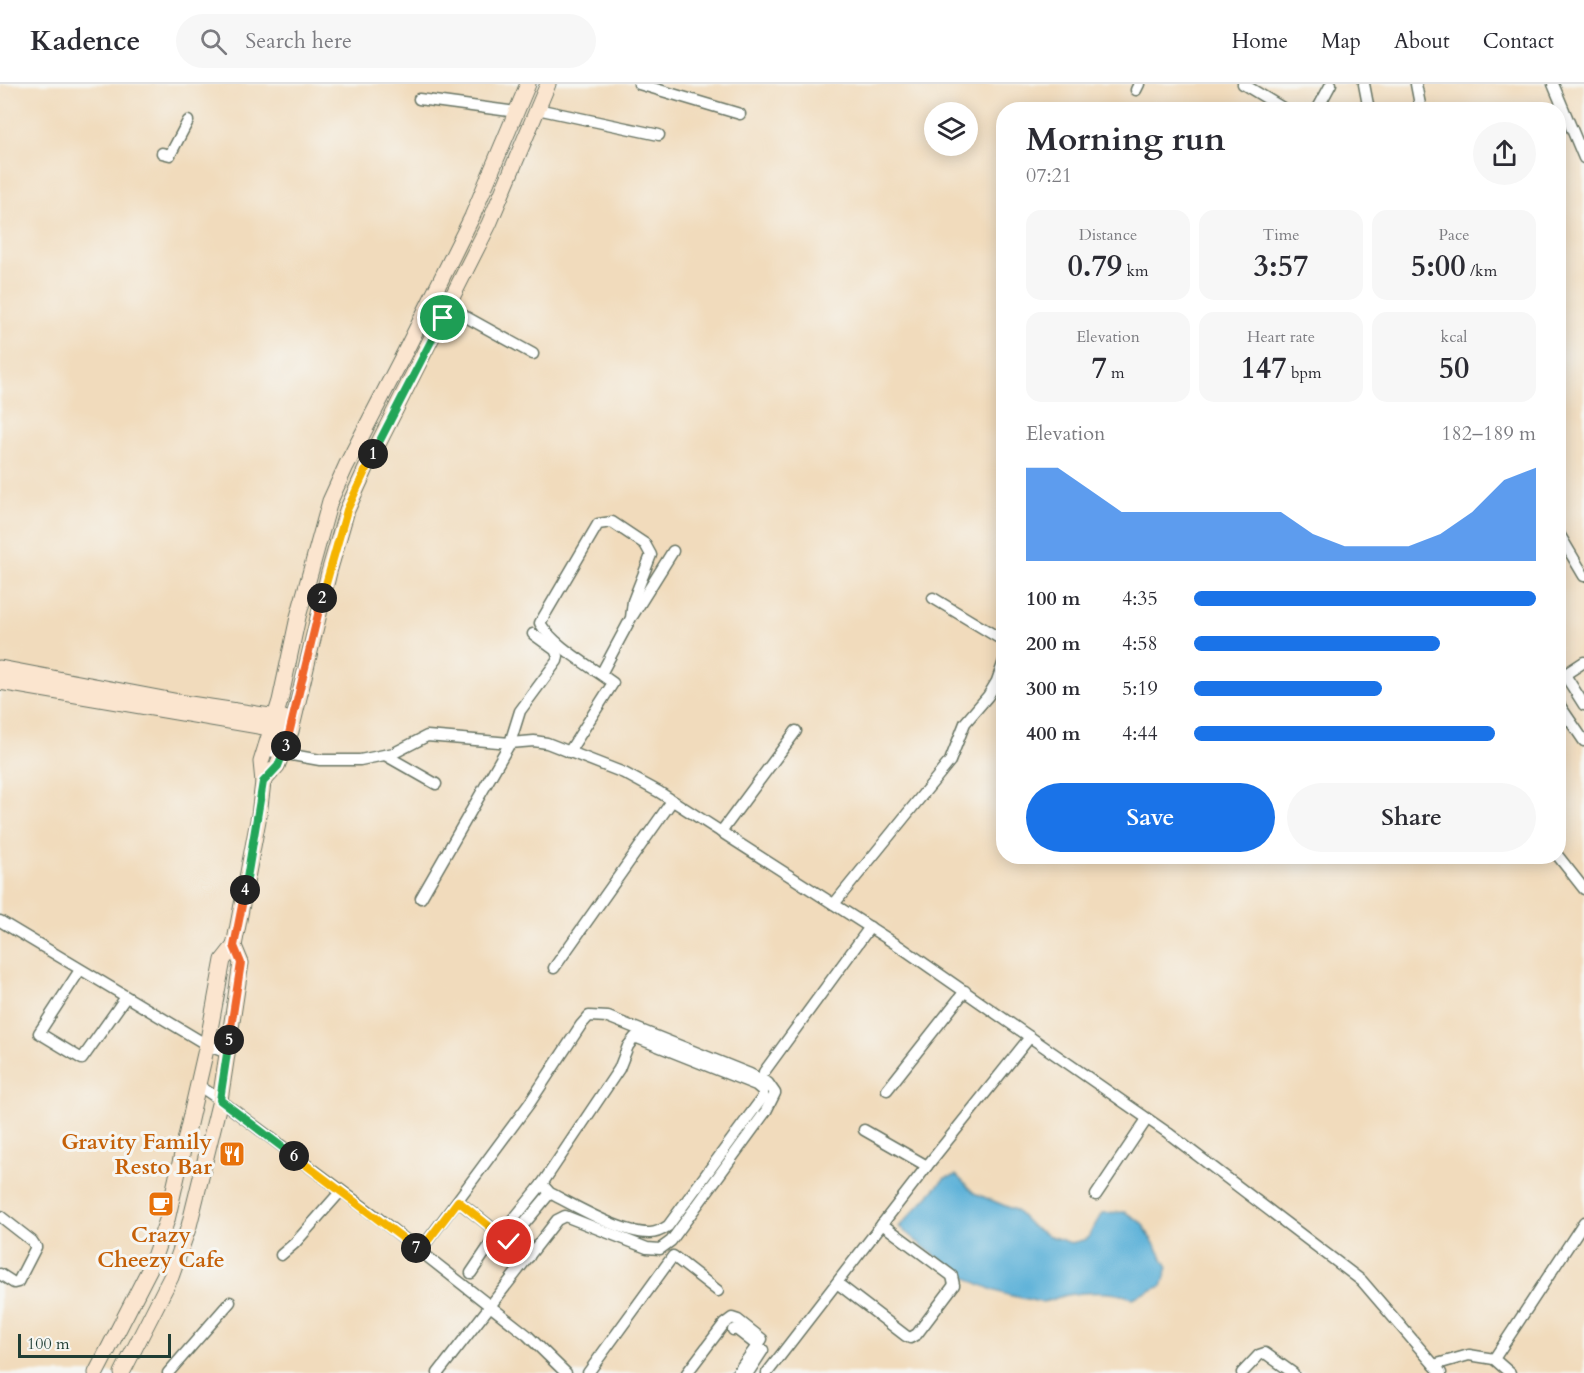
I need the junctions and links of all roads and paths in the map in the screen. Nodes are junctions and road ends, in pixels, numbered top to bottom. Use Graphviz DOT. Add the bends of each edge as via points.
graph roads {
  1 [pos="639,84"];
  2 [pos="1243,84"];
  3 [pos="1330,84"];
  4 [pos="1364,84"];
  5 [pos="1416,84"];
  6 [pos="1553,84"];
  7 [pos="527,86"];
  8 [pos="542,97"];
  9 [pos="418,99"];
  10 [pos="1273,102"];
  11 [pos="1321,102"];
  12 [pos="1367,102"];
  13 [pos="1419,102"];
  14 [pos="1561,102"];
  15 [pos="517,112"];
  16 [pos="740,114"];
  17 [pos="1566,115"];
  18 [pos="188,121"];
  19 [pos="659,135"];
  20 [pos="162,153"];
  21 [pos="1584,158"];
  22 [pos="448,307"];
  23 [pos="533,354"];
  24 [pos="1566,546"];
  25 [pos="673,551"];
  26 [pos="1584,576"];
  27 [pos="933,598"];
  28 [pos="631,618"];
  29 [pos="533,634"];
  30 [pos="996,636"];
  31 [pos="1584,662"];
  32 [pos="0,668"];
  33 [pos="601,674"];
  34 [pos="1566,674"];
  35 [pos="0,682"];
  36 [pos="1566,682"];
  37 [pos="996,683"];
  38 [pos="1584,705"];
  39 [pos="1566,715"];
  40 [pos="274,723"];
  41 [pos="292,725"];
  42 [pos="796,731"];
  43 [pos="1584,741"];
  44 [pos="510,743"];
  45 [pos="264,750"];
  46 [pos="569,752"];
  47 [pos="284,753"];
  48 [pos="385,755"];
  49 [pos="263,782"];
  50 [pos="436,784"];
  51 [pos="672,801"];
  52 [pos="722,832"];
  53 [pos="1564,864"];
  54 [pos="1584,889"];
  55 [pos="421,898"];
  56 [pos="834,904"];
  57 [pos="0,921"];
  58 [pos="870,927"];
  59 [pos="234,946"];
  60 [pos="554,968"];
  61 [pos="80,970"];
  62 [pos="965,991"];
  63 [pos="126,997"];
  64 [pos="1030,1037"];
  65 [pos="207,1045"];
  66 [pos="227,1053"];
  67 [pos="764,1072"];
  68 [pos="198,1085"];
  69 [pos="887,1090"];
  70 [pos="220,1100"];
  71 [pos="1147,1119"];
  72 [pos="864,1131"];
  73 [pos="927,1166"];
  74 [pos="542,1184"];
  75 [pos="341,1191"];
  76 [pos="550,1193"];
  77 [pos="1096,1195"];
  78 [pos="458,1201"];
  79 [pos="0,1216"];
  80 [pos="1584,1222"];
  81 [pos="882,1224"];
  82 [pos="508,1226"];
  83 [pos="498,1233"];
  84 [pos="509,1242"];
  85 [pos="420,1251"];
  86 [pos="281,1255"];
  87 [pos="529,1257"];
  88 [pos="471,1273"];
  89 [pos="0,1274"];
  90 [pos="837,1283"];
  91 [pos="718,1291"];
  92 [pos="230,1302"];
  93 [pos="490,1306"];
  94 [pos="733,1330"];
  95 [pos="758,1345"];
  96 [pos="1494,1359"];
  97 [pos="1437,1369"];
  98 [pos="126,1372"];
  99 [pos="96,1373"];
  100 [pos="168,1373"];
  101 [pos="438,1373"];
  102 [pos="566,1373"];
  103 [pos="588,1373"];
  104 [pos="687,1373"];
  105 [pos="737,1373"];
  106 [pos="748,1373"];
  107 [pos="767,1373"];
  108 [pos="1242,1373"];
  109 [pos="1293,1373"];
  110 [pos="1510,1373"];
  1 -- 16 [label="street"];
  2 -- 10 [label="street"];
  3 -- 11 [label="street"];
  4 -- 12 [label="street"];
  5 -- 13 [label="street"];
  6 -- 14 [label="street"];
  7 -- 8 [label="main road"];
  7 -- 15 [label="main road"];
  8 -- 19 [label="street"];
  8 -- 22 [label="main road" via="489,224"];
  9 -- 15 [label="street"];
  15 -- 40 [label="main road" via="472,217 330,501"];
  17 -- 21 [label="street"];
  18 -- 20 [label="street" via="170,155"];
  22 -- 23 [label="street"];
  22 -- 41 [label="main road" via="347,510"];
  24 -- 26 [label="street"];
  25 -- 28 [label="street"];
  27 -- 30 [label="street"];
  28 -- 33 [label="street"];
  28 -- 33 [label="street" via="633,601 651,555 645,544 612,522 598,524 540,623 547,634"];
  29 -- 44 [label="street" via="555,650 557,661 520,711"];
  31 -- 34 [label="street"];
  32 -- 40 [label="main road"];
  33 -- 46 [label="street" via="614,683"];
  35 -- 40 [label="main road"];
  36 -- 38 [label="street"];
  37 -- 56 [label="street" via="965,723 950,761"];
  39 -- 43 [label="street"];
  40 -- 41 [label="main road"];
  40 -- 45 [label="main road"];
  41 -- 47 [label="main road"];
  42 -- 52 [label="street"];
  44 -- 46 [label="street" via="534,741"];
  44 -- 48 [label="street" via="427,736"];
  44 -- 55 [label="street"];
  45 -- 47 [label="street"];
  45 -- 49 [label="main road"];
  46 -- 51 [label="street" via="624,773"];
  47 -- 48 [label="street" via="320,760 360,760"];
  47 -- 49 [label="main road"];
  48 -- 50 [label="street"];
  49 -- 59 [label="main road"];
  51 -- 52 [label="street"];
  51 -- 60 [label="street"];
  52 -- 56 [label="street"];
  53 -- 54 [label="street"];
  56 -- 58 [label="street"];
  57 -- 61 [label="street"];
  58 -- 62 [label="street"];
  58 -- 67 [label="street"];
  59 -- 65 [label="main road" via="223,960"];
  59 -- 66 [label="main road" via="241,963"];
  61 -- 63 [label="street"];
  61 -- 63 [label="street" via="39,1034 82,1059"];
  62 -- 64 [label="street"];
  62 -- 69 [label="street"];
  63 -- 65 [label="street"];
  64 -- 71 [label="street"];
  64 -- 73 [label="street"];
  65 -- 66 [label="street"];
  65 -- 68 [label="main road"];
  66 -- 70 [label="main road"];
  68 -- 70 [label="street"];
  68 -- 99 [label="main road" via="167,1220 150,1268"];
  70 -- 75 [label="street"];
  70 -- 98 [label="main road" via="186,1237"];
  71 -- 77 [label="street"];
  71 -- 97 [label="street" via="1362,1281"];
  72 -- 73 [label="street"];
  73 -- 81 [label="street"];
  74 -- 76 [label="street"];
  74 -- 76 [label="street" via="619,1069 635,1037 763,1091 763,1097 675,1217 658,1232 620,1226"];
  74 -- 82 [label="street"];
  75 -- 85 [label="street"];
  75 -- 86 [label="street"];
  76 -- 84 [label="street"];
  78 -- 83 [label="street"];
  78 -- 85 [label="street"];
  78 -- 87 [label="street" via="589,1016 608,1017 768,1083 774,1093 766,1111 671,1241 660,1249 646,1248 565,1216 557,1220"];
  79 -- 89 [label="street" via="36,1247 18,1282"];
  80 -- 96 [label="street"];
  81 -- 90 [label="street"];
  81 -- 90 [label="street" via="954,1280 917,1334 906,1336"];
  83 -- 84 [label="street"];
  83 -- 88 [label="street"];
  84 -- 87 [label="street"];
  85 -- 93 [label="street"];
  87 -- 93 [label="street"];
  90 -- 107 [label="street"];
  91 -- 103 [label="street" via="673,1256"];
  92 -- 100 [label="street"];
  93 -- 101 [label="street"];
  93 -- 102 [label="street"];
  94 -- 95 [label="street" via="738,1329"];
  95 -- 104 [label="street" via="761,1338 732,1318"];
  95 -- 105 [label="street"];
  95 -- 106 [label="street" via="763,1350"];
  96 -- 97 [label="street" via="1469,1355"];
  96 -- 110 [label="street"];
  108 -- 109 [label="street" via="1265,1353"];
}
